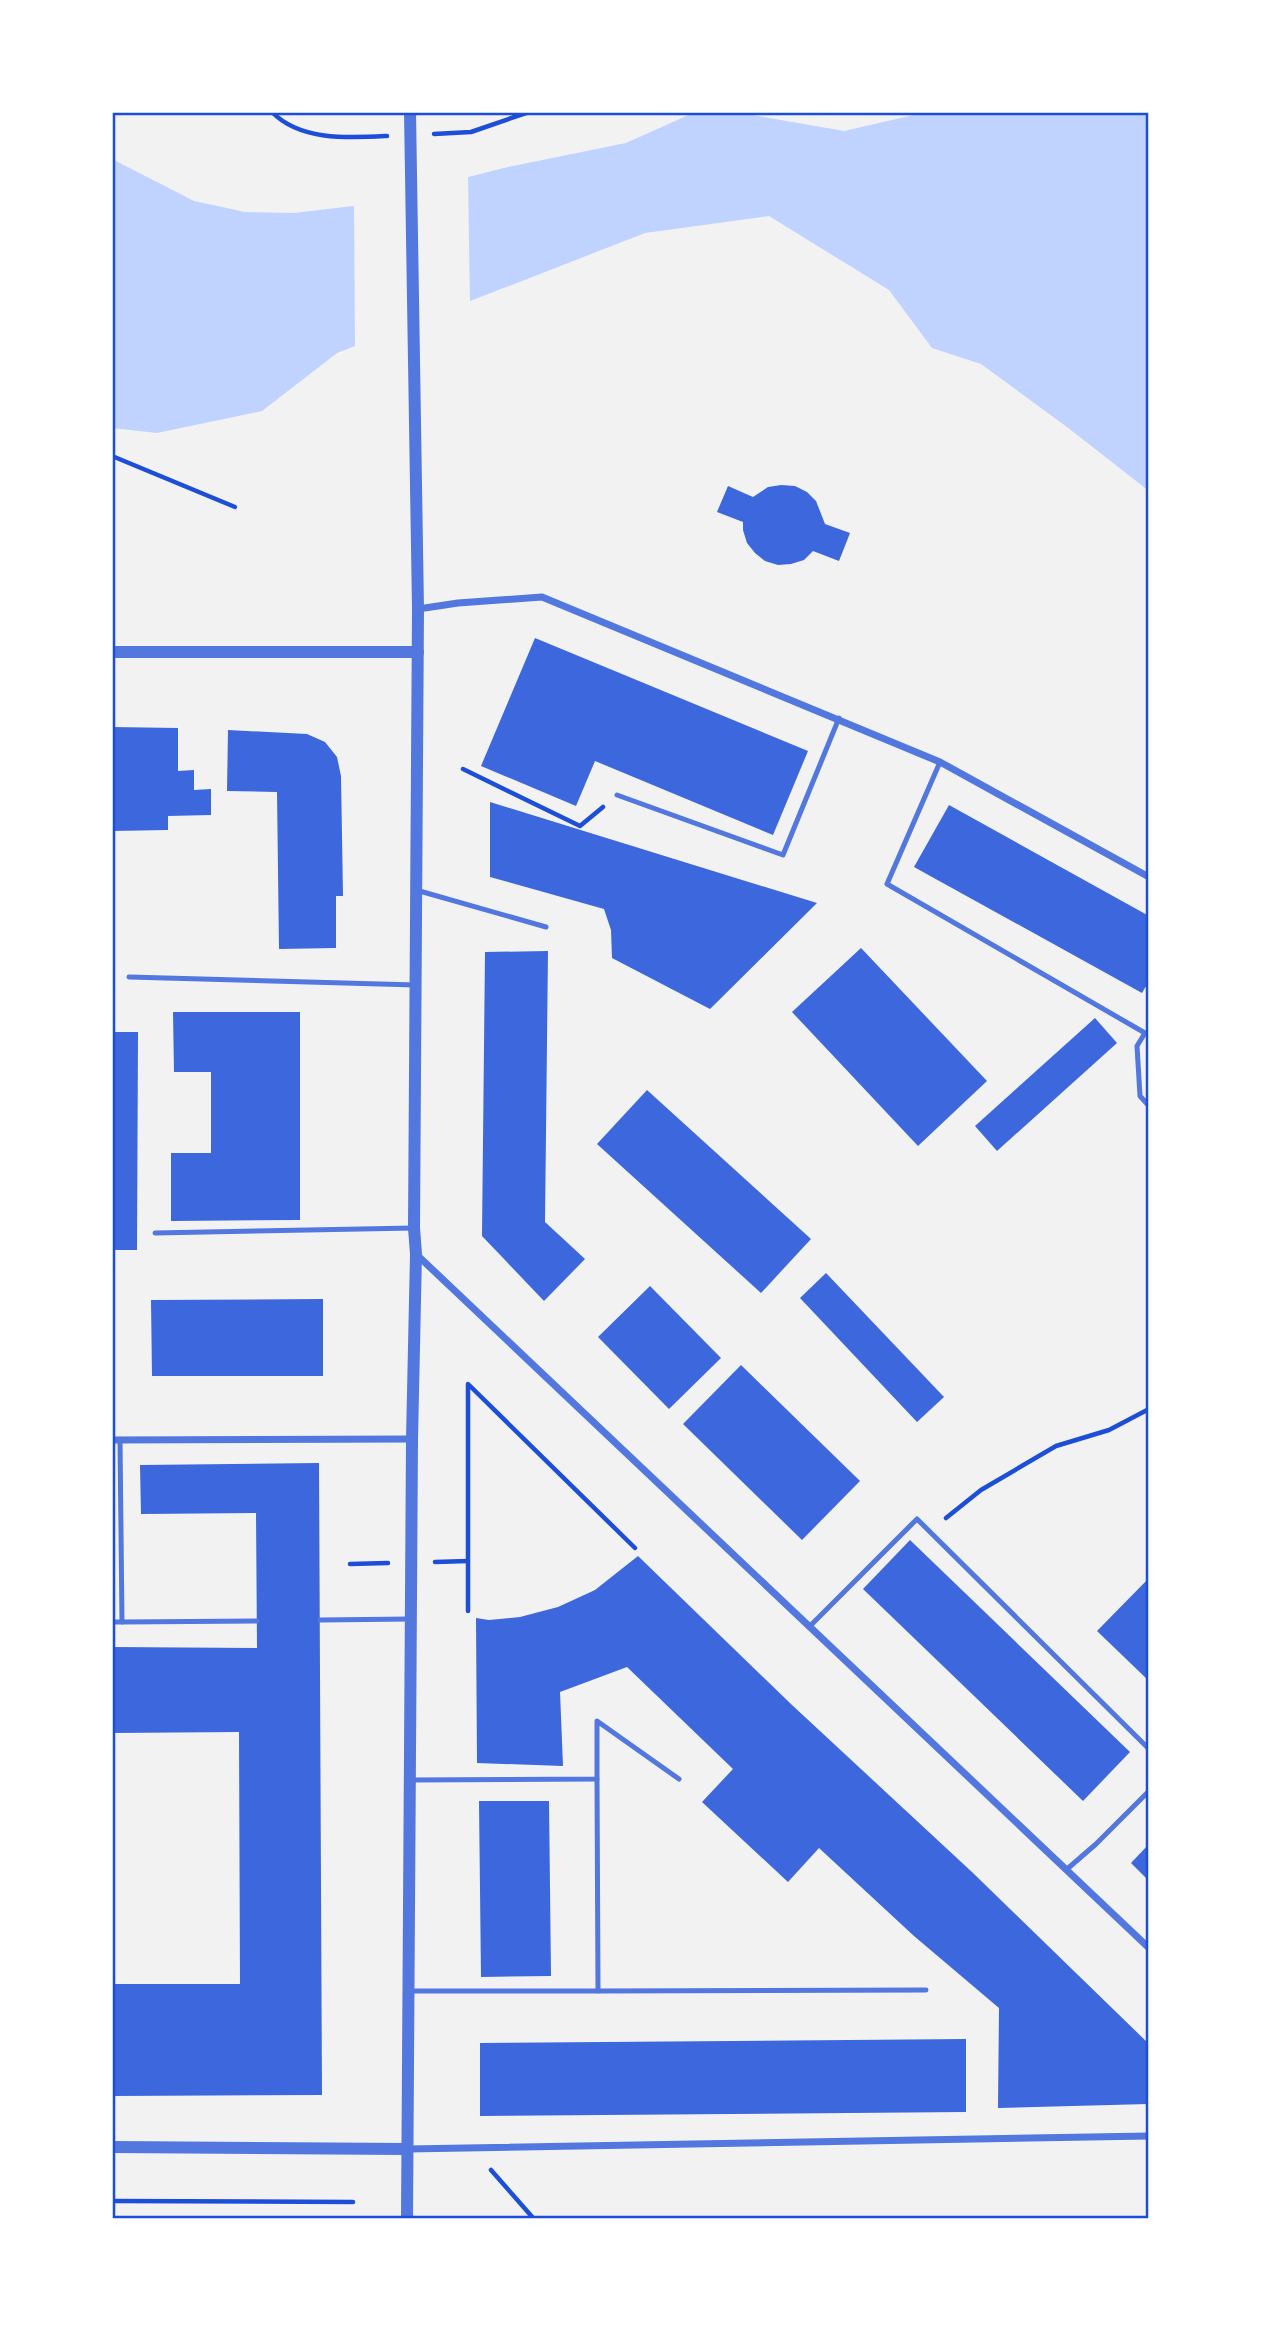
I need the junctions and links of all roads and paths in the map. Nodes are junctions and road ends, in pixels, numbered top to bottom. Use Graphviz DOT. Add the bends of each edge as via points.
graph roads {
  1 [pos="272,112"];
  2 [pos="410,112"];
  3 [pos="528,112"];
  4 [pos="471,132"];
  5 [pos="352,138"];
  6 [pos="112,456"];
  7 [pos="235,507"];
  8 [pos="418,609"];
  9 [pos="112,652"];
  10 [pos="418,652"];
  11 [pos="839,718"];
  12 [pos="940,762"];
  13 [pos="463,769"];
  14 [pos="617,795"];
  15 [pos="1149,877"];
  16 [pos="416,890"];
  17 [pos="546,928"];
  18 [pos="129,976"];
  19 [pos="416,985"];
  20 [pos="1147,1030"];
  21 [pos="1149,1106"];
  22 [pos="414,1228"];
  23 [pos="155,1233"];
  24 [pos="416,1254"];
  25 [pos="1149,1409"];
  26 [pos="412,1439"];
  27 [pos="116,1440"];
  28 [pos="929,1531"];
  29 [pos="635,1548"];
  30 [pos="468,1611"];
  31 [pos="411,1619"];
  32 [pos="320,1620"];
  33 [pos="257,1621"];
  34 [pos="112,1622"];
  35 [pos="122,1622"];
  36 [pos="809,1627"];
  37 [pos="1149,1749"];
  38 [pos="597,1779"];
  39 [pos="679,1779"];
  40 [pos="410,1780"];
  41 [pos="1149,1791"];
  42 [pos="1066,1870"];
  43 [pos="1149,1948"];
  44 [pos="926,1990"];
  45 [pos="408,1991"];
  46 [pos="598,1991"];
  47 [pos="1149,2136"];
  48 [pos="112,2147"];
  49 [pos="407,2149"];
  50 [pos="488,2167"];
  51 [pos="112,2201"];
  52 [pos="353,2203"];
  53 [pos="407,2219"];
  54 [pos="534,2219"];
  1 -- 5 [label="path" via="296,130"];
  2 -- 8 [label="street"];
  3 -- 4 [label="path"];
  6 -- 7 [label="path"];
  8 -- 10 [label="street"];
  8 -- 11 [label="street" via="542,597"];
  9 -- 10 [label="street"];
  10 -- 16 [label="street"];
  11 -- 12 [label="street"];
  11 -- 14 [label="lane" via="783,855"];
  12 -- 15 [label="street"];
  12 -- 20 [label="lane" via="887,884"];
  13 -- 14 [label="path" via="580,826"];
  16 -- 17 [label="lane"];
  16 -- 19 [label="street"];
  18 -- 19 [label="lane"];
  19 -- 22 [label="street"];
  20 -- 21 [label="lane" via="1137,1046 1140,1097"];
  22 -- 23 [label="lane"];
  22 -- 24 [label="street"];
  24 -- 26 [label="street"];
  24 -- 36 [label="street"];
  25 -- 28 [label="path" via="1109,1430 1056,1446 981,1489"];
  26 -- 27 [label="street"];
  26 -- 31 [label="street"];
  27 -- 35 [label="lane"];
  28 -- 36 [label="lane" via="917,1519"];
  28 -- 37 [label="lane"];
  29 -- 30 [label="path" via="468,1384"];
  31 -- 32 [label="lane"];
  31 -- 40 [label="street"];
  33 -- 35 [label="lane"];
  34 -- 35 [label="lane"];
  36 -- 42 [label="street"];
  38 -- 39 [label="lane" via="597,1721"];
  38 -- 40 [label="lane"];
  38 -- 46 [label="lane"];
  40 -- 45 [label="street"];
  41 -- 42 [label="lane"];
  42 -- 43 [label="street"];
  44 -- 46 [label="lane"];
  45 -- 46 [label="lane"];
  45 -- 49 [label="street"];
  47 -- 49 [label="street"];
  48 -- 49 [label="street"];
  49 -- 53 [label="street"];
  50 -- 54 [label="path"];
  51 -- 52 [label="path"];
}
